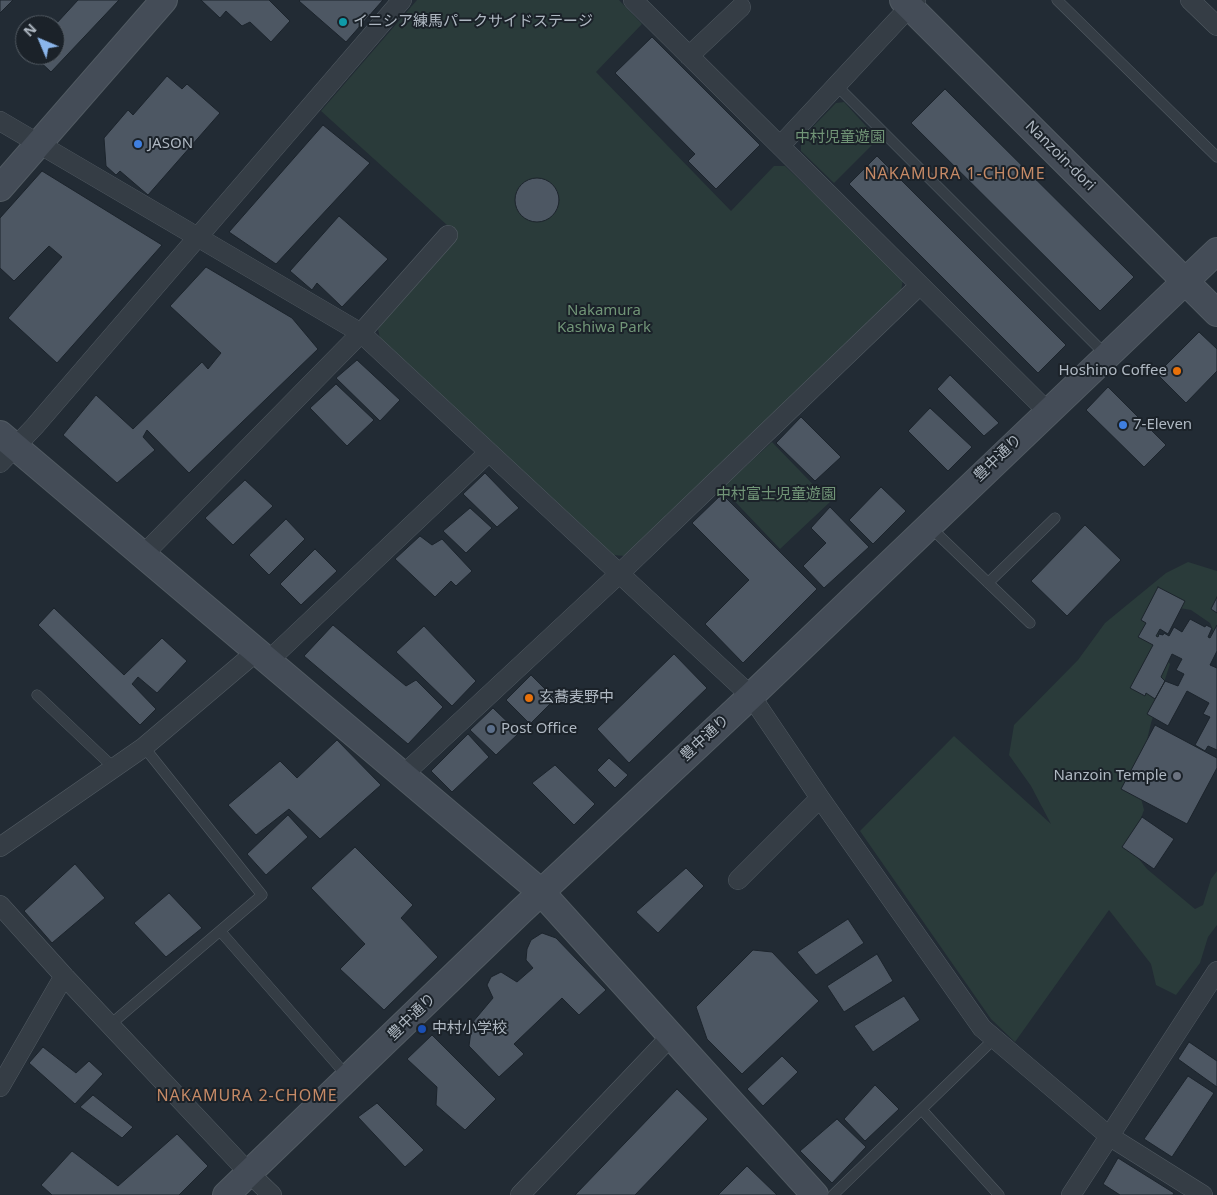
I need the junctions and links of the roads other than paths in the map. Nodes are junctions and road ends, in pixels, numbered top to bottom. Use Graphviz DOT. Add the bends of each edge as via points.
graph roads {
  1 [pos="164,0"];
  2 [pos="402,0"];
  3 [pos="633,0"];
  4 [pos="1057,0"];
  5 [pos="1194,1"];
  6 [pos="909,2"];
  7 [pos="741,7"];
  8 [pos="1217,26"];
  9 [pos="689,56"];
  10 [pos="836,86"];
  11 [pos="0,121"];
  12 [pos="38,144"];
  13 [pos="780,146"];
  14 [pos="1217,157"];
  15 [pos="0,188"];
  16 [pos="448,235"];
  17 [pos="197,237"];
  18 [pos="1217,251"];
  19 [pos="1185,281"];
  20 [pos="919,286"];
  21 [pos="1217,313"];
  22 [pos="360,333"];
  23 [pos="1106,355"];
  24 [pos="1047,411"];
  25 [pos="5,448"];
  26 [pos="488,453"];
  27 [pos="1055,518"];
  28 [pos="928,525"];
  29 [pos="142,556"];
  30 [pos="620,573"];
  31 [pos="988,583"];
  32 [pos="1030,622"];
  33 [pos="261,657"];
  34 [pos="36,695"];
  35 [pos="751,696"];
  36 [pos="144,747"];
  37 [pos="114,767"];
  38 [pos="403,775"];
  39 [pos="820,798"];
  40 [pos="0,847"];
  41 [pos="738,880"];
  42 [pos="541,892"];
  43 [pos="0,904"];
  44 [pos="221,932"];
  45 [pos="1217,971"];
  46 [pos="64,976"];
  47 [pos="111,1024"];
  48 [pos="671,1036"];
  49 [pos="995,1038"];
  50 [pos="348,1078"];
  51 [pos="0,1087"];
  52 [pos="922,1110"];
  53 [pos="1109,1136"];
  54 [pos="249,1173"];
  55 [pos="226,1195"];
  56 [pos="272,1195"];
  57 [pos="520,1195"];
  58 [pos="815,1195"];
  59 [pos="833,1195"];
  60 [pos="999,1195"];
  61 [pos="1071,1195"];
  62 [pos="1203,1195"];
  1 -- 12 [label="street"];
  2 -- 17 [label="street"];
  3 -- 9 [label="street"];
  4 -- 14 [label="lane"];
  5 -- 8 [label="street"];
  6 -- 10 [label="street"];
  6 -- 19 [label="street, Nanzoin-dori"];
  7 -- 9 [label="street"];
  9 -- 13 [label="street"];
  10 -- 13 [label="street"];
  10 -- 23 [label="lane"];
  11 -- 12 [label="street"];
  12 -- 15 [label="street"];
  12 -- 17 [label="street"];
  13 -- 20 [label="street"];
  16 -- 22 [label="street"];
  17 -- 22 [label="street"];
  17 -- 25 [label="street"];
  18 -- 19 [label="street, 豊中通り"];
  19 -- 21 [label="street, Nanzoin-dori"];
  19 -- 23 [label="street, 豊中通り"];
  20 -- 24 [label="street"];
  20 -- 30 [label="street"];
  22 -- 26 [label="street"];
  22 -- 29 [label="street"];
  23 -- 24 [label="street, 豊中通り"];
  24 -- 28 [label="street, 豊中通り"];
  25 -- 29 [label="street"];
  26 -- 30 [label="street"];
  26 -- 33 [label="street"];
  27 -- 31 [label="lane"];
  28 -- 31 [label="lane"];
  28 -- 35 [label="street, 豊中通り"];
  29 -- 33 [label="street"];
  30 -- 35 [label="street"];
  30 -- 38 [label="street"];
  31 -- 32 [label="lane"];
  33 -- 36 [label="street"];
  33 -- 38 [label="street"];
  34 -- 37 [label="lane"];
  35 -- 39 [label="street"];
  35 -- 42 [label="street, 豊中通り"];
  36 -- 37 [label="street"];
  36 -- 44 [label="lane" via="262,895"];
  37 -- 40 [label="street"];
  38 -- 42 [label="street"];
  39 -- 41 [label="street"];
  39 -- 49 [label="street" via="982,1028"];
  42 -- 48 [label="street"];
  42 -- 50 [label="street, 豊中通り"];
  43 -- 46 [label="street"];
  44 -- 47 [label="lane"];
  44 -- 50 [label="lane"];
  45 -- 53 [label="street"];
  46 -- 47 [label="street"];
  46 -- 51 [label="street"];
  47 -- 54 [label="street"];
  48 -- 57 [label="street"];
  48 -- 58 [label="street"];
  49 -- 52 [label="lane"];
  49 -- 53 [label="street"];
  50 -- 54 [label="street, 豊中通り"];
  52 -- 59 [label="lane"];
  52 -- 60 [label="lane"];
  53 -- 61 [label="street"];
  53 -- 62 [label="street"];
  54 -- 55 [label="street, 豊中通り"];
  54 -- 56 [label="street"];
}
